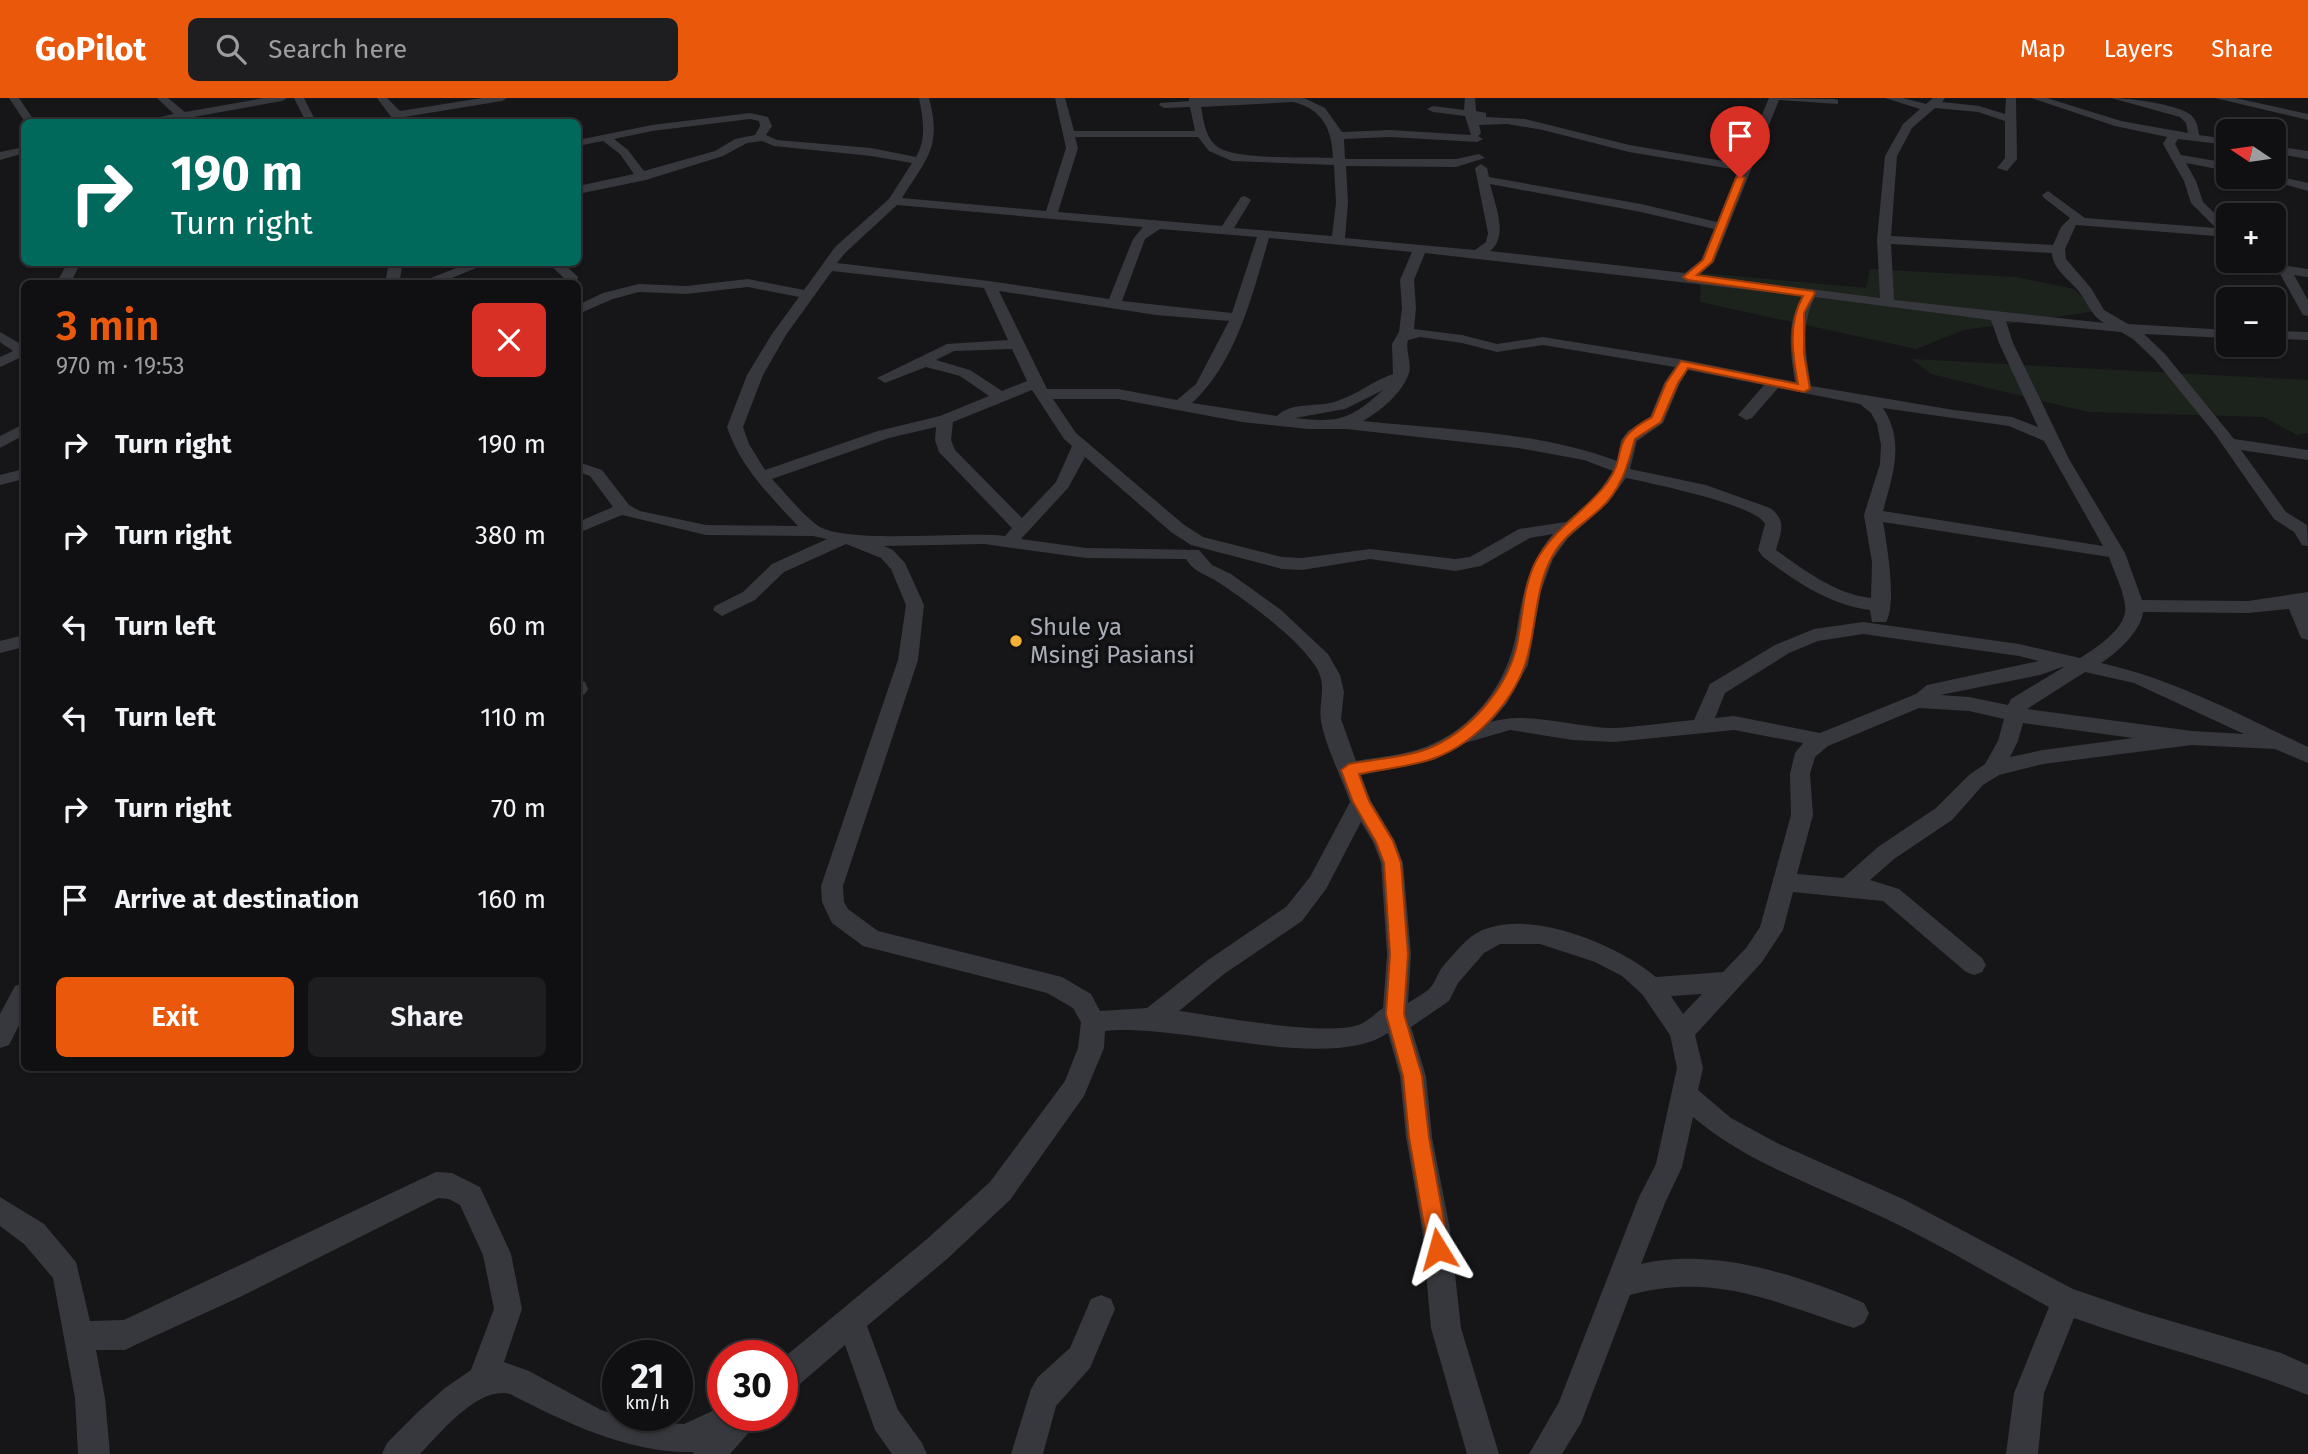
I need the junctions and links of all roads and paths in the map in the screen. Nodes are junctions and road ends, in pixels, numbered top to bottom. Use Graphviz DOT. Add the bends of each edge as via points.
graph roads {
  1 [pos="14,98"];
  2 [pos="162,98"];
  3 [pos="282,98"];
  4 [pos="299,98"];
  5 [pos="382,98"];
  6 [pos="502,98"];
  7 [pos="925,98"];
  8 [pos="1060,98"];
  9 [pos="1470,98"];
  10 [pos="1774,98"];
  11 [pos="1783,98"];
  12 [pos="1890,98"];
  13 [pos="2011,98"];
  14 [pos="2036,98"];
  15 [pos="2116,98"];
  16 [pos="2220,98"];
  17 [pos="1196,101"];
  18 [pos="1834,102"];
  19 [pos="1935,104"];
  20 [pos="1164,105"];
  21 [pos="1433,109"];
  22 [pos="181,115"];
  23 [pos="1471,117"];
  24 [pos="2308,117"];
  25 [pos="28,119"];
  26 [pos="163,119"];
  27 [pos="310,119"];
  28 [pos="399,119"];
  29 [pos="2011,119"];
  30 [pos="1070,134"];
  31 [pos="1201,134"];
  32 [pos="2174,135"];
  33 [pos="603,136"];
  34 [pos="1338,136"];
  35 [pos="2194,137"];
  36 [pos="762,138"];
  37 [pos="1477,139"];
  38 [pos="2216,140"];
  39 [pos="581,142"];
  40 [pos="21,151"];
  41 [pos="2286,151"];
  42 [pos="2,155"];
  43 [pos="2308,155"];
  44 [pos="1479,158"];
  45 [pos="2176,158"];
  46 [pos="919,161"];
  47 [pos="1339,162"];
  48 [pos="2216,165"];
  49 [pos="1745,168"];
  50 [pos="2003,168"];
  51 [pos="5,171"];
  52 [pos="642,177"];
  53 [pos="1482,179"];
  54 [pos="2286,182"];
  55 [pos="2308,187"];
  56 [pos="581,189"];
  57 [pos="2048,195"];
  58 [pos="1245,200"];
  59 [pos="894,201"];
  60 [pos="1051,216"];
  61 [pos="2080,220"];
  62 [pos="2216,221"];
  63 [pos="1157,225"];
  64 [pos="1721,227"];
  65 [pos="1225,231"];
  66 [pos="2216,232"];
  67 [pos="1264,235"];
  68 [pos="1884,240"];
  69 [pos="1338,242"];
  70 [pos="1420,249"];
  71 [pos="2058,249"];
  72 [pos="1477,255"];
  73 [pos="474,266"];
  74 [pos="558,266"];
  75 [pos="827,267"];
  76 [pos="2286,268"];
  77 [pos="2283,273"];
  78 [pos="2308,273"];
  79 [pos="1688,277"];
  80 [pos="433,280"];
  81 [pos="570,280"];
  82 [pos="989,285"];
  83 [pos="1810,293"];
  84 [pos="808,295"];
  85 [pos="1888,303"];
  86 [pos="1114,304"];
  87 [pos="582,306"];
  88 [pos="2308,312"];
  89 [pos="1997,316"];
  90 [pos="1238,318"];
  91 [pos="2128,330"];
  92 [pos="1406,334"];
  93 [pos="2216,334"];
  94 [pos="2286,335"];
  95 [pos="0,336"];
  96 [pos="2308,336"];
  97 [pos="1018,344"];
  98 [pos="21,351"];
  99 [pos="21,353"];
  100 [pos="924,362"];
  101 [pos="0,363"];
  102 [pos="1685,364"];
  103 [pos="1400,376"];
  104 [pos="885,378"];
  105 [pos="1775,382"];
  106 [pos="1039,389"];
  107 [pos="1804,389"];
  108 [pos="999,397"];
  109 [pos="1863,398"];
  110 [pos="1179,407"];
  111 [pos="1746,415"];
  112 [pos="1276,419"];
  113 [pos="945,420"];
  114 [pos="1346,424"];
  115 [pos="21,431"];
  116 [pos="2052,438"];
  117 [pos="0,443"];
  118 [pos="2230,443"];
  119 [pos="1080,447"];
  120 [pos="2308,455"];
  121 [pos="581,468"];
  122 [pos="1621,470"];
  123 [pos="21,475"];
  124 [pos="761,477"];
  125 [pos="0,480"];
  126 [pos="623,509"];
  127 [pos="1873,515"];
  128 [pos="581,527"];
  129 [pos="1021,527"];
  130 [pos="1567,527"];
  131 [pos="813,531"];
  132 [pos="851,540"];
  133 [pos="1009,541"];
  134 [pos="2308,541"];
  135 [pos="1195,547"];
  136 [pos="2116,553"];
  137 [pos="2302,600"];
  138 [pos="1881,605"];
  139 [pos="2135,606"];
  140 [pos="722,610"];
  141 [pos="1883,630"];
  142 [pos="2308,634"];
  143 [pos="21,642"];
  144 [pos="0,647"];
  145 [pos="2063,659"];
  146 [pos="2085,665"];
  147 [pos="1917,701"];
  148 [pos="2014,715"];
  149 [pos="1702,725"];
  150 [pos="2192,738"];
  151 [pos="1459,739"];
  152 [pos="1821,741"];
  153 [pos="2282,743"];
  154 [pos="2308,756"];
  155 [pos="1993,769"];
  156 [pos="1349,770"];
  157 [pos="1361,802"];
  158 [pos="1785,881"];
  159 [pos="1847,888"];
  160 [pos="1974,965"];
  161 [pos="1730,982"];
  162 [pos="1651,987"];
  163 [pos="21,998"];
  164 [pos="1153,1018"];
  165 [pos="1396,1019"];
  166 [pos="1093,1022"];
  167 [pos="1682,1032"];
  168 [pos="0,1037"];
  169 [pos="1685,1095"];
  170 [pos="0,1210"];
  171 [pos="1618,1284"];
  172 [pos="2066,1301"];
  173 [pos="1101,1309"];
  174 [pos="1854,1313"];
  175 [pos="851,1321"];
  176 [pos="80,1336"];
  177 [pos="798,1366"];
  178 [pos="484,1380"];
  179 [pos="2308,1380"];
  180 [pos="710,1431"];
  181 [pos="729,1431"];
  182 [pos="94,1454"];
  183 [pos="398,1454"];
  184 [pos="709,1454"];
  185 [pos="911,1454"];
  186 [pos="1027,1454"];
  187 [pos="1483,1454"];
  188 [pos="1545,1454"];
  189 [pos="2022,1454"];
  1 -- 25 [label="street"];
  2 -- 22 [label="street"];
  3 -- 22 [label="street"];
  4 -- 27 [label="street"];
  5 -- 28 [label="street"];
  6 -- 28 [label="street"];
  7 -- 46 [label="street" via="930,124 927,148"];
  8 -- 30 [label="street"];
  9 -- 23 [label="street"];
  10 -- 49 [label="street"];
  11 -- 18 [label="street"];
  12 -- 19 [label="street"];
  13 -- 29 [label="street"];
  14 -- 32 [label="street" via="2119,124"];
  15 -- 35 [label="street" via="2184,115"];
  16 -- 24 [label="street"];
  17 -- 20 [label="street"];
  17 -- 31 [label="street"];
  17 -- 34 [label="street" via="1293,99 1320,103"];
  19 -- 29 [label="street" via="1979,109"];
  19 -- 68 [label="street" via="1907,126 1891,156"];
  21 -- 23 [label="street"];
  22 -- 26 [label="street"];
  23 -- 37 [label="street"];
  23 -- 49 [label="street"];
  29 -- 50 [label="street" via="2011,159"];
  30 -- 31 [label="street"];
  30 -- 60 [label="street" via="1072,148"];
  31 -- 47 [label="street" via="1213,149 1232,157"];
  32 -- 35 [label="street"];
  32 -- 45 [label="street" via="2169,144"];
  33 -- 36 [label="street" via="750,116 764,119"];
  33 -- 39 [label="street"];
  33 -- 52 [label="street" via="624,152"];
  34 -- 37 [label="street"];
  34 -- 47 [label="street"];
  35 -- 38 [label="street"];
  36 -- 46 [label="street" via="785,145"];
  36 -- 52 [label="street" via="741,139 721,153"];
  37 -- 44 [label="street"];
  40 -- 42 [label="street"];
  41 -- 43 [label="street"];
  42 -- 51 [label="street"];
  44 -- 47 [label="street" via="1456,163"];
  44 -- 53 [label="street"];
  45 -- 48 [label="street"];
  45 -- 62 [label="street" via="2197,203"];
  46 -- 59 [label="street"];
  47 -- 69 [label="street" via="1342,203"];
  49 -- 64 [label="street"];
  52 -- 56 [label="street"];
  53 -- 64 [label="street"];
  53 -- 72 [label="street" via="1494,233 1492,243"];
  54 -- 55 [label="street"];
  57 -- 61 [label="street"];
  58 -- 65 [label="street"];
  59 -- 60 [label="street"];
  59 -- 75 [label="street"];
  60 -- 63 [label="street"];
  61 -- 66 [label="street"];
  61 -- 71 [label="street" via="2069,223"];
  63 -- 65 [label="street"];
  63 -- 86 [label="street" via="1143,232"];
  64 -- 79 [label="street" via="1707,262"];
  65 -- 67 [label="street"];
  67 -- 69 [label="street"];
  67 -- 90 [label="street"];
  68 -- 71 [label="street"];
  68 -- 85 [label="street"];
  69 -- 70 [label="street"];
  70 -- 72 [label="street"];
  70 -- 92 [label="street" via="1406,280"];
  71 -- 91 [label="street" via="2064,268 2098,313"];
  72 -- 79 [label="street"];
  73 -- 80 [label="street"];
  74 -- 81 [label="street"];
  75 -- 82 [label="street"];
  75 -- 84 [label="street"];
  76 -- 78 [label="street"];
  77 -- 88 [label="street"];
  79 -- 83 [label="street"];
  82 -- 86 [label="street"];
  82 -- 97 [label="street"];
  83 -- 85 [label="street"];
  83 -- 107 [label="street" via="1799,313 1798,354"];
  84 -- 87 [label="street" via="738,283 686,290 639,288"];
  84 -- 124 [label="street" via="755,375 735,427"];
  85 -- 89 [label="street"];
  86 -- 90 [label="street"];
  89 -- 91 [label="street"];
  89 -- 116 [label="street"];
  90 -- 110 [label="street" via="1202,386"];
  91 -- 93 [label="street"];
  91 -- 118 [label="street" via="2160,357"];
  92 -- 102 [label="street" via="1442,335 1497,348 1542,341"];
  92 -- 103 [label="street" via="1399,344"];
  94 -- 96 [label="street"];
  95 -- 98 [label="street"];
  97 -- 100 [label="street" via="952,347"];
  97 -- 106 [label="street"];
  99 -- 101 [label="street"];
  100 -- 104 [label="street"];
  100 -- 108 [label="street" via="975,376"];
  102 -- 105 [label="street"];
  102 -- 122 [label="street" via="1657,419 1629,438"];
  103 -- 112 [label="street" via="1340,406"];
  103 -- 114 [label="street" via="1369,411"];
  105 -- 107 [label="street"];
  105 -- 111 [label="street"];
  106 -- 108 [label="street"];
  106 -- 110 [label="street" via="1118,394"];
  106 -- 119 [label="street"];
  107 -- 109 [label="street"];
  108 -- 113 [label="street"];
  109 -- 116 [label="street" via="2019,423"];
  109 -- 127 [label="street" via="1885,424 1889,446"];
  110 -- 112 [label="street"];
  112 -- 114 [label="street"];
  113 -- 124 [label="street" via="884,434"];
  113 -- 129 [label="street" via="947,452"];
  114 -- 122 [label="street" via="1518,443 1588,456"];
  115 -- 117 [label="street"];
  116 -- 136 [label="street"];
  118 -- 120 [label="street"];
  118 -- 134 [label="street" via="2280,515 2301,529"];
  119 -- 129 [label="street" via="1065,480"];
  119 -- 135 [label="street" via="1118,475"];
  121 -- 126 [label="street" via="596,473"];
  122 -- 130 [label="street" via="1596,506"];
  122 -- 138 [label="street" via="1700,489 1764,512 1774,524 1769,553 1840,597"];
  123 -- 125 [label="street"];
  124 -- 131 [label="street"];
  126 -- 128 [label="street"];
  126 -- 131 [label="street" via="706,530"];
  127 -- 136 [label="street"];
  127 -- 138 [label="street" via="1881,562"];
  129 -- 133 [label="street"];
  130 -- 135 [label="street" via="1525,533 1475,562 1455,565 1370,554 1282,563"];
  130 -- 151 [label="street" via="1542,562 1514,673 1498,701"];
  131 -- 132 [label="street"];
  132 -- 133 [label="street"];
  132 -- 140 [label="street" via="778,568 749,596"];
  132 -- 166 [label="street" via="887,554 899,567 915,606 908,660 832,886 840,916 871,939 1053,984 1082,1001"];
  133 -- 135 [label="street" via="1086,553"];
  135 -- 156 [label="street" via="1196,561 1274,614 1321,659 1330,675 1332,719"];
  136 -- 139 [label="street"];
  137 -- 139 [label="street" via="2243,606"];
  137 -- 142 [label="street"];
  138 -- 141 [label="street"];
  139 -- 146 [label="street" via="2133,621"];
  141 -- 145 [label="street"];
  141 -- 149 [label="street" via="1814,635 1782,649 1717,689"];
  143 -- 144 [label="street"];
  145 -- 146 [label="street"];
  145 -- 147 [label="street" via="1934,691"];
  146 -- 148 [label="street" via="2026,696"];
  146 -- 153 [label="street" via="2139,678"];
  147 -- 148 [label="street" via="1969,704"];
  147 -- 152 [label="street"];
  148 -- 150 [label="street"];
  148 -- 155 [label="street" via="2008,741"];
  149 -- 151 [label="street" via="1614,735 1509,723"];
  149 -- 152 [label="street" via="1760,726"];
  150 -- 153 [label="street"];
  150 -- 155 [label="street" via="2043,757"];
  151 -- 156 [label="street" via="1427,755"];
  152 -- 158 [label="street" via="1805,752 1800,774 1802,815"];
  153 -- 154 [label="street"];
  155 -- 159 [label="street" via="1944,814 1886,853"];
  156 -- 157 [label="street"];
  157 -- 164 [label="street" via="1318,883 1294,914 1216,967"];
  157 -- 165 [label="street" via="1392,863 1399,954"];
  158 -- 159 [label="street"];
  158 -- 161 [label="street" via="1771,929"];
  159 -- 160 [label="street" via="1891,895"];
  161 -- 162 [label="street"];
  161 -- 167 [label="street"];
  162 -- 165 [label="street" via="1603,955 1540,934 1497,934 1476,946 1440,994"];
  162 -- 167 [label="street"];
  163 -- 168 [label="street"];
  164 -- 165 [label="street" via="1276,1036 1326,1038 1367,1033"];
  164 -- 166 [label="street"];
  165 -- 187 [label="street" via="1413,1076 1446,1328"];
  166 -- 175 [label="street" via="1091,1048 1075,1088 1000,1191"];
  167 -- 169 [label="street" via="1690,1068"];
  169 -- 171 [label="street" via="1669,1167"];
  169 -- 172 [label="street" via="1722,1126 1768,1152 1893,1208"];
  170 -- 176 [label="street" via="34,1234 66,1272"];
  171 -- 174 [label="street" via="1662,1273 1695,1271 1744,1280"];
  171 -- 188 [label="street" via="1570,1412"];
  172 -- 179 [label="street"];
  172 -- 189 [label="street" via="2029,1393"];
  173 -- 186 [label="street" via="1080,1359 1042,1400"];
  175 -- 177 [label="street"];
  175 -- 185 [label="street" via="886,1419"];
  176 -- 178 [label="street" via="125,1335 436,1185 452,1186 470,1196 497,1254 509,1309"];
  176 -- 182 [label="street"];
  178 -- 180 [label="street" via="500,1376 523,1384 577,1415 625,1435 677,1440"];
  178 -- 183 [label="street" via="437,1414"];
  181 -- 184 [label="street"];
}
